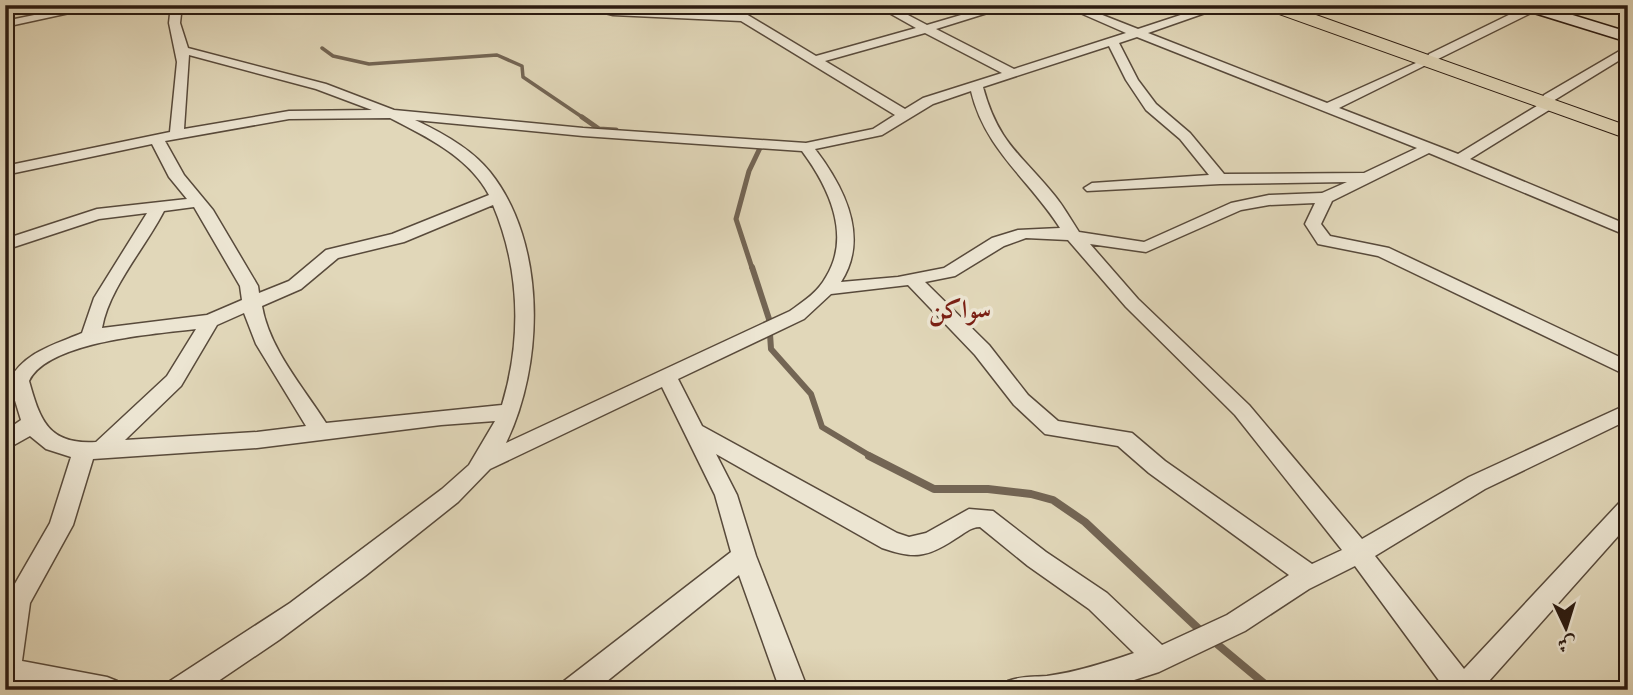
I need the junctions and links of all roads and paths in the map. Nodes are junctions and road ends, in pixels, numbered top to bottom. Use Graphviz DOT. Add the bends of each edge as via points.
graph roads {
  1 [pos="62,5"];
  2 [pos="102,5"];
  3 [pos="177,5"];
  4 [pos="578,5"];
  5 [pos="605,5"];
  6 [pos="723,5"];
  7 [pos="880,5"];
  8 [pos="1008,5"];
  9 [pos="1067,5"];
  10 [pos="1223,5"];
  11 [pos="1271,5"];
  12 [pos="1285,5"];
  13 [pos="1528,6"];
  14 [pos="591,7"];
  15 [pos="5,16"];
  16 [pos="741,18"];
  17 [pos="5,24"];
  18 [pos="926,29"];
  19 [pos="1135,33"];
  20 [pos="1628,37"];
  21 [pos="1112,41"];
  22 [pos="183,50"];
  23 [pos="1628,50"];
  24 [pos="1429,59"];
  25 [pos="813,61"];
  26 [pos="1012,73"];
  27 [pos="976,85"];
  28 [pos="1549,101"];
  29 [pos="1327,108"];
  30 [pos="395,114"];
  31 [pos="902,114"];
  32 [pos="1628,126"];
  33 [pos="1628,133"];
  34 [pos="177,134"];
  35 [pos="156,138"];
  36 [pos="806,147"];
  37 [pos="1429,148"];
  38 [pos="1458,160"];
  39 [pos="5,171"];
  40 [pos="1366,177"];
  41 [pos="1220,179"];
  42 [pos="1091,188"];
  43 [pos="496,198"];
  44 [pos="1325,198"];
  45 [pos="199,202"];
  46 [pos="158,206"];
  47 [pos="1628,231"];
  48 [pos="1073,235"];
  49 [pos="5,245"];
  50 [pos="913,280"];
  51 [pos="830,289"];
  52 [pos="252,305"];
  53 [pos="210,321"];
  54 [pos="91,335"];
  55 [pos="1628,369"];
  56 [pos="666,376"];
  57 [pos="1628,411"];
  58 [pos="510,412"];
  59 [pos="31,424"];
  60 [pos="694,431"];
  61 [pos="321,433"];
  62 [pos="5,442"];
  63 [pos="93,450"];
  64 [pos="483,463"];
  65 [pos="1628,509"];
  66 [pos="1359,553"];
  67 [pos="744,556"];
  68 [pos="1310,576"];
  69 [pos="1159,660"];
  70 [pos="6,670"];
  71 [pos="107,690"];
  72 [pos="180,690"];
  73 [pos="574,690"];
  74 [pos="794,690"];
  75 [pos="1018,690"];
  76 [pos="1463,690"];
  1 -- 15 [label="street"];
  2 -- 17 [label="street"];
  3 -- 22 [label="street" via="173,28"];
  4 -- 14 [label="street"];
  5 -- 14 [label="street"];
  6 -- 16 [label="street"];
  7 -- 18 [label="street"];
  8 -- 18 [label="street"];
  9 -- 19 [label="street"];
  10 -- 19 [label="street"];
  11 -- 24 [label="main road"];
  12 -- 24 [label="main road"];
  13 -- 20 [label="street"];
  13 -- 24 [label="street"];
  14 -- 16 [label="street"];
  16 -- 25 [label="street"];
  18 -- 25 [label="street"];
  18 -- 26 [label="street"];
  19 -- 21 [label="street"];
  19 -- 29 [label="street"];
  21 -- 26 [label="street"];
  21 -- 41 [label="street" via="1151,107 1185,136"];
  22 -- 30 [label="street" via="275,72"];
  22 -- 34 [label="street"];
  23 -- 28 [label="street"];
  24 -- 28 [label="main road"];
  24 -- 29 [label="street"];
  25 -- 31 [label="street"];
  26 -- 27 [label="street"];
  27 -- 31 [label="street"];
  27 -- 48 [label="street" via="983,113 998,142 1050,200"];
  28 -- 32 [label="main road"];
  28 -- 33 [label="main road"];
  28 -- 38 [label="street"];
  29 -- 37 [label="street"];
  30 -- 34 [label="street" via="289,115"];
  30 -- 36 [label="street"];
  30 -- 43 [label="street" via="471,161 489,180"];
  31 -- 36 [label="street" via="877,132"];
  34 -- 35 [label="street"];
  35 -- 39 [label="street"];
  35 -- 45 [label="street" via="177,177"];
  36 -- 51 [label="street" via="838,194 845,222 845,259"];
  37 -- 38 [label="street"];
  37 -- 40 [label="street"];
  38 -- 47 [label="street"];
  40 -- 41 [label="street"];
  40 -- 44 [label="street"];
  41 -- 42 [label="street"];
  43 -- 52 [label="street" via="398,238 332,254 295,285"];
  43 -- 58 [label="street" via="513,240 523,289 526,336 521,381"];
  44 -- 48 [label="street" via="1237,206 1146,247"];
  44 -- 55 [label="street" via="1313,224 1324,240 1383,252"];
  45 -- 46 [label="street"];
  45 -- 52 [label="street" via="249,286"];
  46 -- 49 [label="street" via="97,214"];
  46 -- 54 [label="street" via="107,291 93,319"];
  48 -- 50 [label="street" via="1016,235 948,272"];
  48 -- 66 [label="street" via="1132,303 1242,410"];
  50 -- 51 [label="street"];
  50 -- 68 [label="street" via="1052,428 1124,439"];
  51 -- 56 [label="street" via="797,314"];
  52 -- 53 [label="street"];
  52 -- 61 [label="street" via="266,344"];
  53 -- 54 [label="street"];
  53 -- 63 [label="street" via="174,381"];
  54 -- 59 [label="street" via="25,369 19,381"];
  56 -- 60 [label="street"];
  56 -- 64 [label="street"];
  57 -- 66 [label="street" via="1477,483"];
  58 -- 61 [label="street" via="441,416"];
  58 -- 64 [label="street"];
  59 -- 62 [label="street"];
  59 -- 63 [label="street" via="48,442"];
  60 -- 67 [label="street" via="726,495"];
  60 -- 69 [label="street" via="890,541 909,547 932,542 969,518 985,518 1098,601"];
  61 -- 63 [label="street"];
  63 -- 70 [label="street" via="61,525 18,601"];
  64 -- 72 [label="street" via="381,550 235,656"];
  65 -- 76 [label="street"];
  66 -- 68 [label="street"];
  66 -- 76 [label="street"];
  67 -- 73 [label="street"];
  67 -- 74 [label="street"];
  68 -- 69 [label="street" via="1236,623"];
  69 -- 75 [label="street" via="1097,679"];
  70 -- 71 [label="street"];
}
